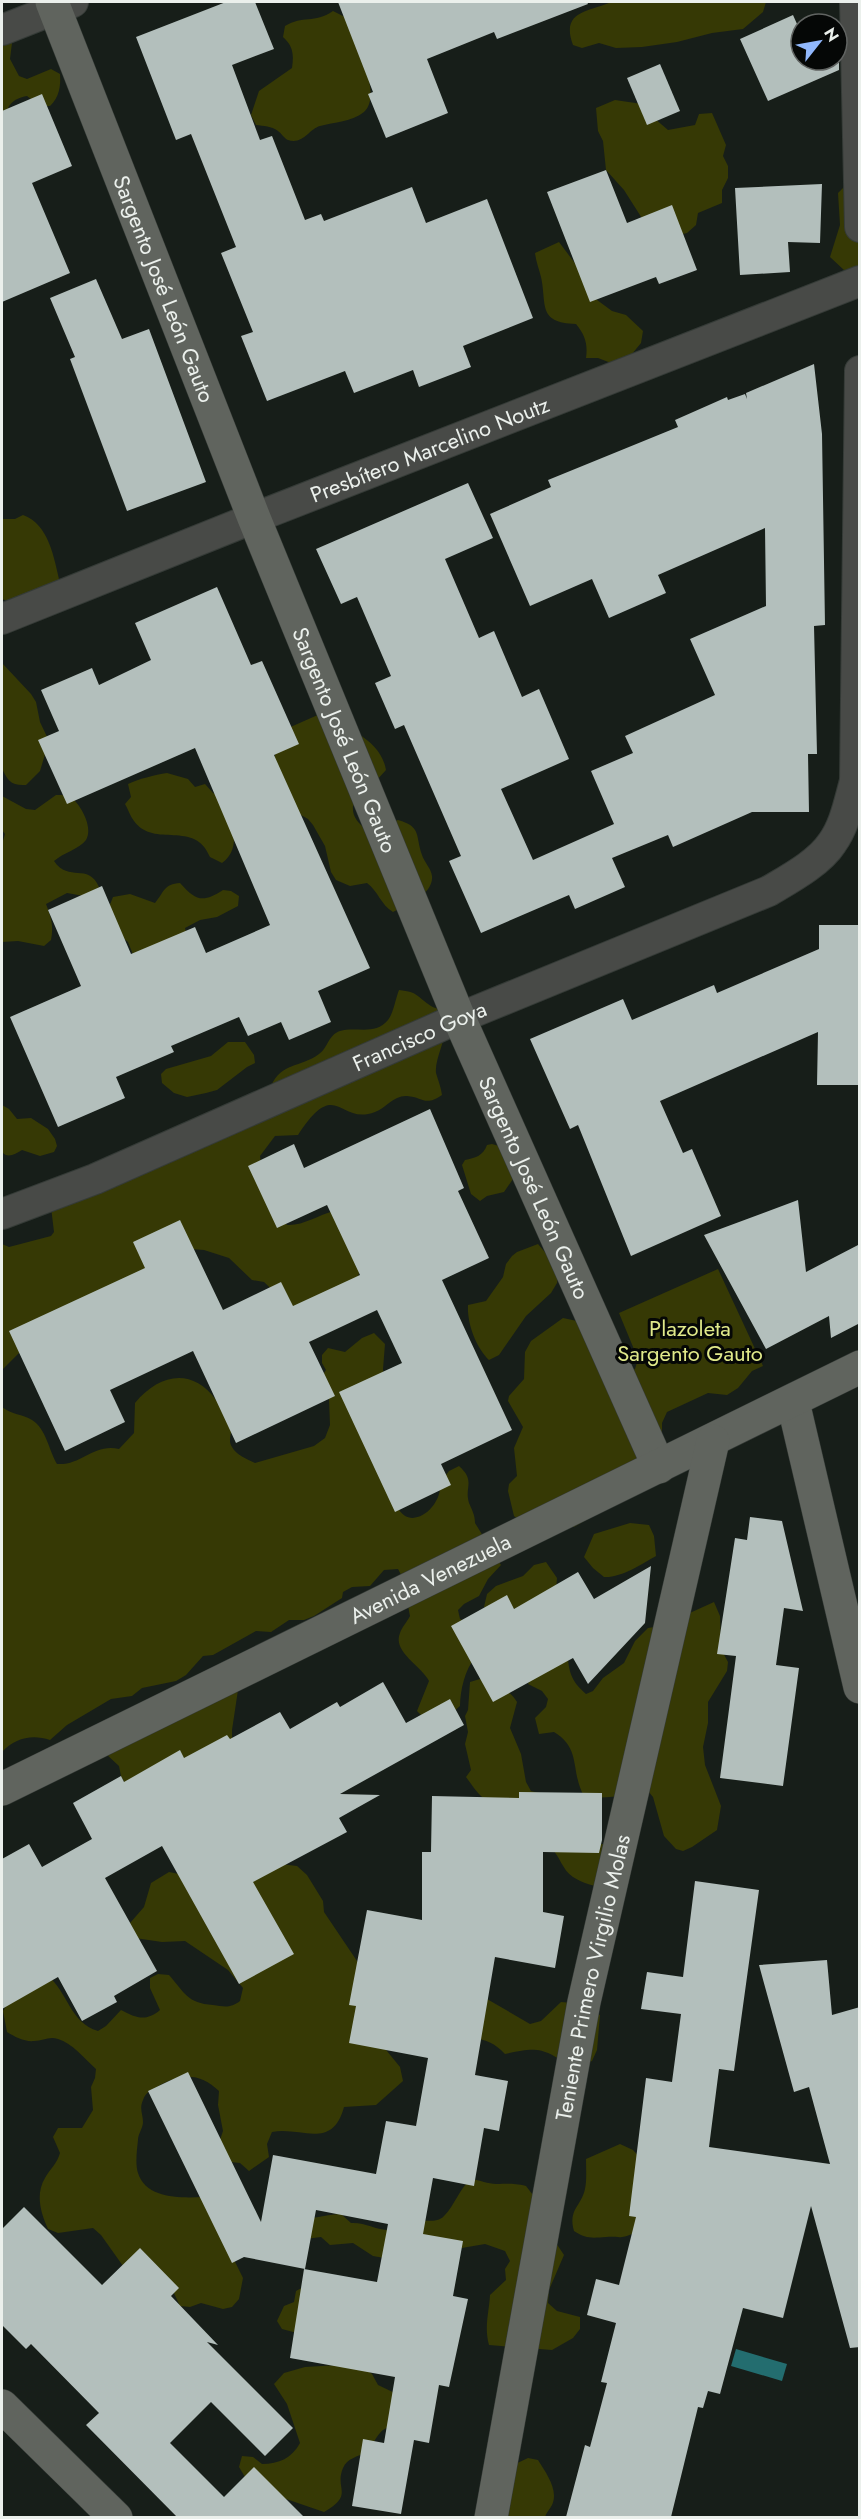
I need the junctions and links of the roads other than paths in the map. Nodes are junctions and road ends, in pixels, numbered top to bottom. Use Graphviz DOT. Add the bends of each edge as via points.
graph roads {
  1 [pos="855,2"];
  2 [pos="60,4"];
  3 [pos="2,30"];
  4 [pos="860,227"];
  5 [pos="860,281"];
  6 [pos="860,371"];
  7 [pos="254,518"];
  8 [pos="2,619"];
  9 [pos="459,1018"];
  10 [pos="2,1214"];
  11 [pos="860,1367"];
  12 [pos="793,1402"];
  13 [pos="713,1441"];
  14 [pos="659,1467"];
  15 [pos="860,1687"];
  16 [pos="2,1789"];
  17 [pos="2,2406"];
  18 [pos="117,2517"];
  19 [pos="491,2517"];
  1 -- 4 [label="street"];
  2 -- 3 [label="street"];
  2 -- 7 [label="street, Sargento José León Gauto"];
  5 -- 7 [label="street, Presbítero Marcelino Noutz"];
  6 -- 9 [label="street, Francisco Goya" via="855,782 832,844 769,891"];
  7 -- 8 [label="street, Presbítero Marcelino Noutz"];
  7 -- 9 [label="street, Sargento José León Gauto"];
  9 -- 10 [label="street, Francisco Goya" via="95,1179"];
  9 -- 14 [label="street, Sargento José León Gauto"];
  11 -- 12 [label="street, Avenida Venezuela"];
  12 -- 13 [label="street, Avenida Venezuela"];
  12 -- 15 [label="street"];
  13 -- 14 [label="street, Avenida Venezuela"];
  13 -- 19 [label="street, Teniente Primero Virgilio Molas" via="584,2002"];
  14 -- 16 [label="street, Avenida Venezuela"];
  17 -- 18 [label="street"];
}
